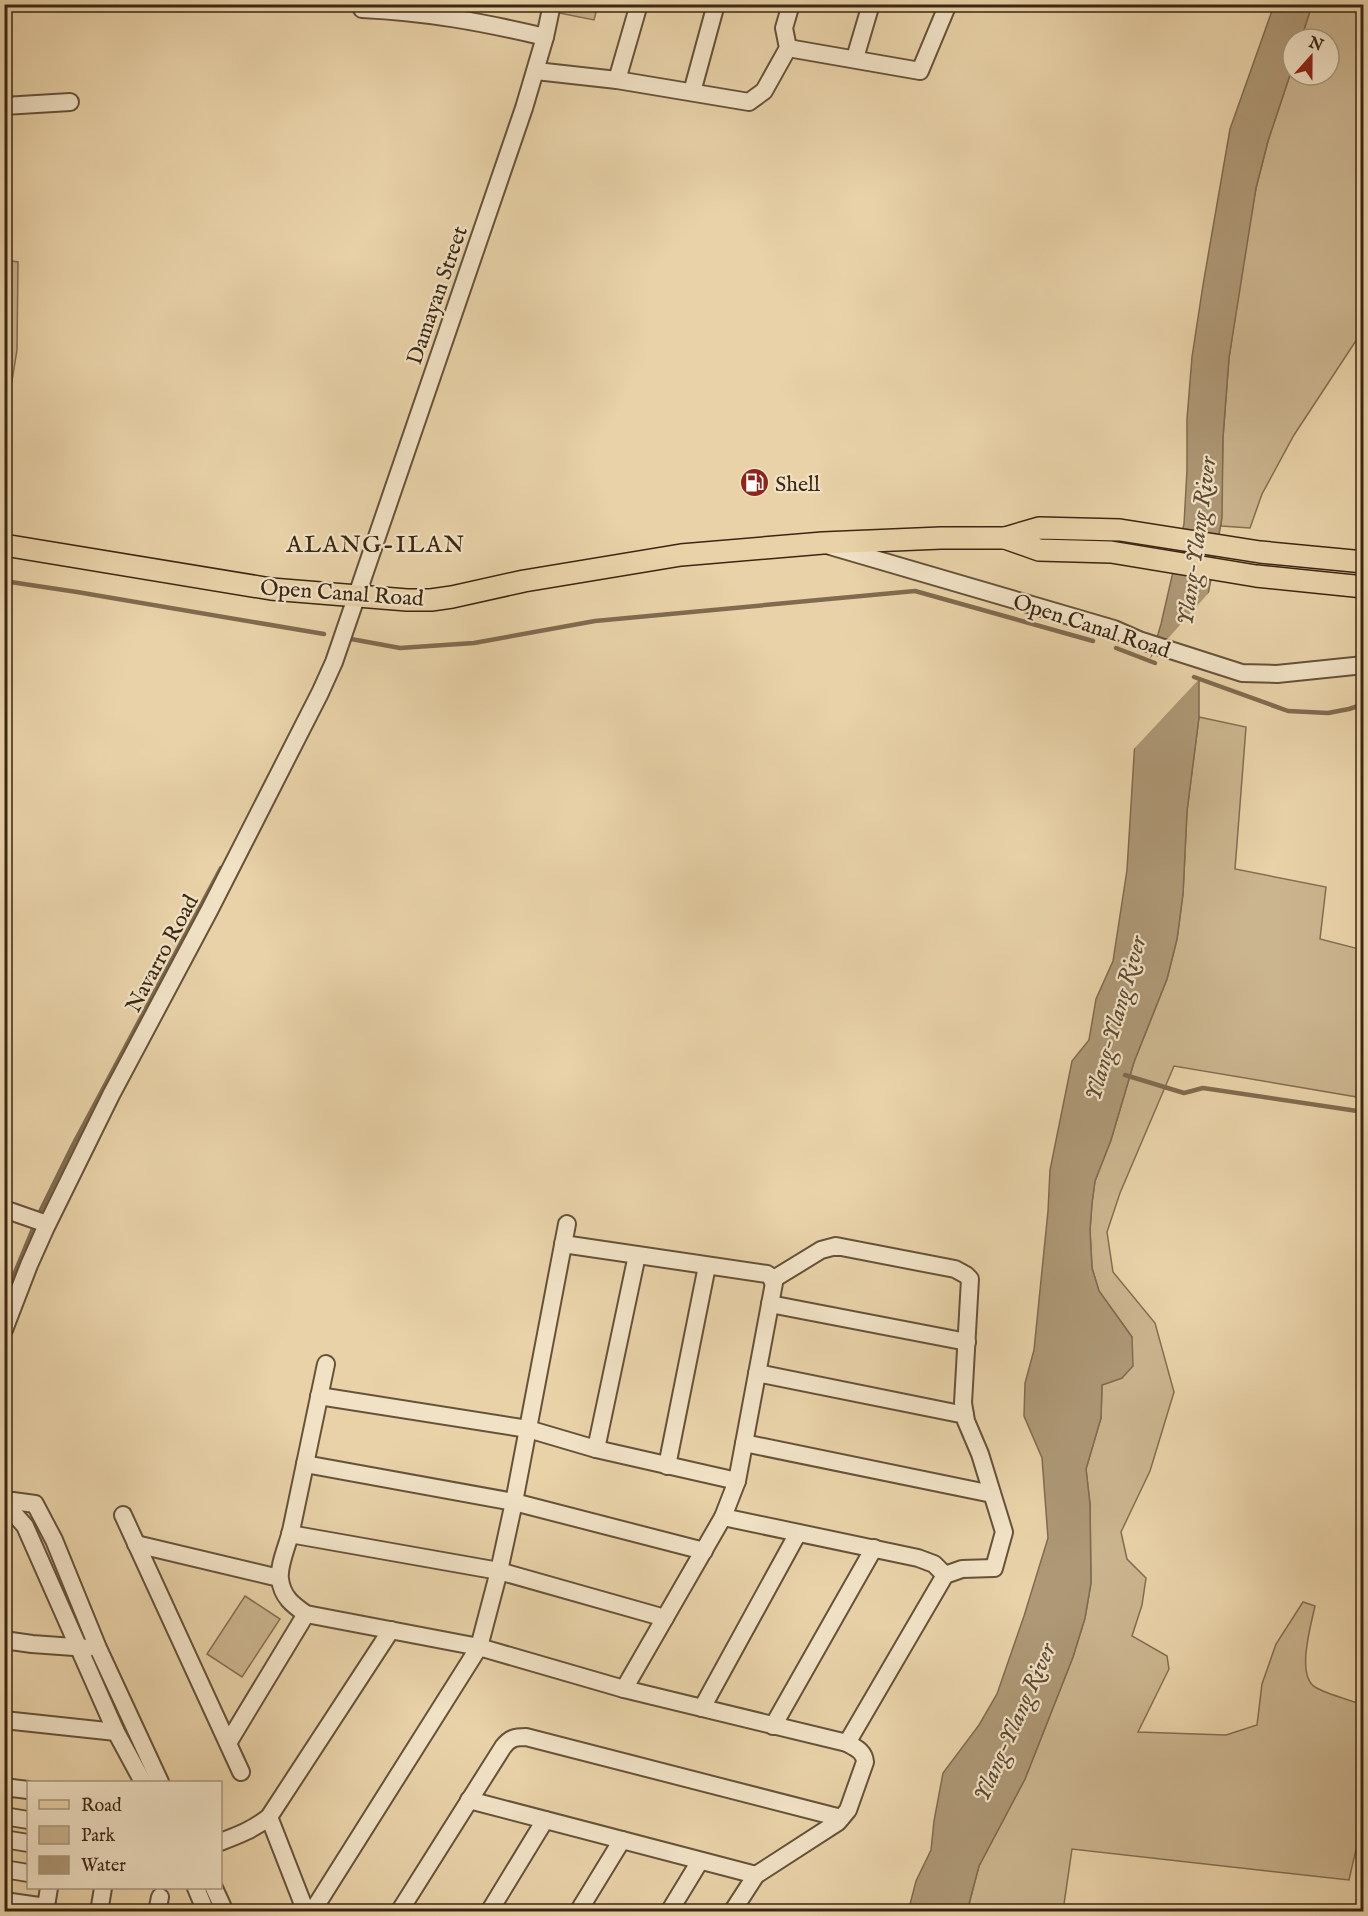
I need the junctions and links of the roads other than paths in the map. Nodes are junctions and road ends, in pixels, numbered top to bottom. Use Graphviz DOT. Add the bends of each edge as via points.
graph roads {
  1 [pos="552,4"];
  2 [pos="639,4"];
  3 [pos="716,4"];
  4 [pos="791,4"];
  5 [pos="871,4"];
  6 [pos="948,4"];
  7 [pos="400,8"];
  8 [pos="362,9"];
  9 [pos="545,37"];
  10 [pos="788,48"];
  11 [pos="855,58"];
  12 [pos="536,71"];
  13 [pos="617,80"];
  14 [pos="692,92"];
  15 [pos="69,102"];
  16 [pos="4,106"];
  17 [pos="1005,538"];
  18 [pos="823,543"];
  19 [pos="4,545"];
  20 [pos="1364,562"];
  21 [pos="1364,587"];
  22 [pos="357,597"];
  23 [pos="1364,665"];
  24 [pos="4,1209"];
  25 [pos="39,1221"];
  26 [pos="567,1224"];
  27 [pos="563,1244"];
  28 [pos="637,1255"];
  29 [pos="707,1266"];
  30 [pos="772,1280"];
  31 [pos="770,1304"];
  32 [pos="6,1324"];
  33 [pos="967,1342"];
  34 [pos="326,1364"];
  35 [pos="758,1373"];
  36 [pos="319,1396"];
  37 [pos="965,1415"];
  38 [pos="528,1429"];
  39 [pos="744,1443"];
  40 [pos="596,1449"];
  41 [pos="305,1464"];
  42 [pos="667,1466"];
  43 [pos="737,1481"];
  44 [pos="992,1494"];
  45 [pos="514,1502"];
  46 [pos="4,1503"];
  47 [pos="4,1509"];
  48 [pos="123,1515"];
  49 [pos="723,1517"];
  50 [pos="798,1533"];
  51 [pos="290,1534"];
  52 [pos="54,1540"];
  53 [pos="136,1544"];
  54 [pos="874,1548"];
  55 [pos="704,1551"];
  56 [pos="499,1571"];
  57 [pos="945,1575"];
  58 [pos="279,1578"];
  59 [pos="50,1580"];
  60 [pos="306,1614"];
  61 [pos="665,1618"];
  62 [pos="391,1630"];
  63 [pos="4,1640"];
  64 [pos="479,1647"];
  65 [pos="78,1648"];
  66 [pos="98,1648"];
  67 [pos="624,1689"];
  68 [pos="702,1708"];
  69 [pos="4,1720"];
  70 [pos="773,1726"];
  71 [pos="116,1732"];
  72 [pos="228,1743"];
  73 [pos="847,1743"];
  74 [pos="147,1756"];
  75 [pos="130,1759"];
  76 [pos="241,1772"];
  77 [pos="142,1781"];
  78 [pos="160,1781"];
  79 [pos="4,1787"];
  80 [pos="27,1790"];
  81 [pos="469,1800"];
  82 [pos="4,1816"];
  83 [pos="269,1817"];
  84 [pos="841,1818"];
  85 [pos="27,1820"];
  86 [pos="545,1820"];
  87 [pos="4,1839"];
  88 [pos="622,1840"];
  89 [pos="222,1841"];
  90 [pos="27,1843"];
  91 [pos="700,1861"];
  92 [pos="4,1869"];
  93 [pos="27,1873"];
  94 [pos="756,1875"];
  95 [pos="49,1889"];
  96 [pos="103,1889"];
  97 [pos="197,1889"];
  98 [pos="215,1889"];
  99 [pos="4,1901"];
  100 [pos="46,1909"];
  101 [pos="99,1911"];
  102 [pos="206,1911"];
  103 [pos="225,1911"];
  104 [pos="306,1911"];
  105 [pos="312,1911"];
  106 [pos="399,1911"];
  107 [pos="489,1911"];
  108 [pos="578,1911"];
  109 [pos="669,1911"];
  110 [pos="732,1911"];
  1 -- 9 [label="street, Damayan Street"];
  2 -- 13 [label="street"];
  3 -- 14 [label="street"];
  4 -- 10 [label="street" via="784,28"];
  5 -- 11 [label="street"];
  6 -- 11 [label="street" via="921,71"];
  7 -- 8 [label="street"];
  7 -- 9 [label="street"];
  9 -- 12 [label="street, Damayan Street"];
  10 -- 11 [label="street"];
  10 -- 14 [label="street" via="764,91 749,102"];
  12 -- 13 [label="street"];
  12 -- 22 [label="street, Damayan Street"];
  13 -- 14 [label="street"];
  15 -- 16 [label="street"];
  17 -- 18 [label="main road, Open Canal Road"];
  17 -- 20 [label="main road, Open Canal Road" via="1039,528 1092,528"];
  17 -- 21 [label="main road, Open Canal Road" via="1039,550 1111,552 1256,576"];
  18 -- 22 [label="main road, Open Canal Road" via="681,555 431,600"];
  18 -- 23 [label="street, Open Canal Road" via="1066,614 1233,671 1256,675"];
  19 -- 22 [label="main road, Open Canal Road" via="271,589"];
  22 -- 25 [label="street, Navarro Road" via="320,693 210,909"];
  24 -- 25 [label="street"];
  25 -- 32 [label="street, Navarro Road" via="29,1265"];
  26 -- 27 [label="street"];
  27 -- 28 [label="street"];
  27 -- 38 [label="street"];
  28 -- 29 [label="street"];
  28 -- 40 [label="street"];
  29 -- 30 [label="street" via="766,1274"];
  29 -- 42 [label="street"];
  30 -- 31 [label="street"];
  30 -- 33 [label="street" via="821,1250 836,1246 955,1269 970,1279"];
  31 -- 33 [label="street"];
  31 -- 35 [label="street"];
  33 -- 37 [label="street"];
  34 -- 36 [label="street"];
  35 -- 37 [label="street"];
  35 -- 39 [label="street"];
  36 -- 38 [label="street"];
  36 -- 41 [label="street"];
  37 -- 44 [label="street"];
  38 -- 40 [label="street"];
  38 -- 45 [label="street"];
  39 -- 43 [label="street"];
  39 -- 44 [label="street"];
  40 -- 42 [label="street"];
  41 -- 45 [label="street"];
  41 -- 51 [label="street"];
  42 -- 43 [label="street"];
  43 -- 49 [label="street"];
  44 -- 57 [label="street" via="1004,1532 994,1568 962,1569"];
  45 -- 55 [label="street"];
  45 -- 56 [label="street"];
  46 -- 52 [label="street" via="35,1504"];
  47 -- 59 [label="street" via="10,1509 25,1526"];
  48 -- 53 [label="street"];
  49 -- 50 [label="street"];
  49 -- 55 [label="street"];
  50 -- 54 [label="street"];
  50 -- 68 [label="street"];
  51 -- 56 [label="street"];
  51 -- 58 [label="street"];
  52 -- 59 [label="street"];
  52 -- 66 [label="street"];
  53 -- 58 [label="street"];
  53 -- 72 [label="street"];
  54 -- 57 [label="street" via="934,1564"];
  54 -- 70 [label="street"];
  55 -- 61 [label="street"];
  56 -- 61 [label="street"];
  56 -- 64 [label="street"];
  57 -- 73 [label="street"];
  58 -- 60 [label="street" via="286,1598"];
  59 -- 65 [label="street"];
  60 -- 62 [label="street"];
  60 -- 72 [label="street"];
  61 -- 67 [label="street"];
  62 -- 64 [label="street"];
  62 -- 83 [label="street"];
  63 -- 65 [label="street"];
  64 -- 67 [label="street"];
  64 -- 105 [label="street"];
  65 -- 66 [label="street"];
  65 -- 71 [label="street"];
  66 -- 74 [label="street"];
  67 -- 68 [label="street"];
  68 -- 70 [label="street"];
  69 -- 71 [label="street"];
  70 -- 73 [label="street"];
  71 -- 75 [label="street"];
  72 -- 76 [label="street"];
  73 -- 84 [label="street" via="864,1755 865,1762 848,1810"];
  74 -- 75 [label="street"];
  74 -- 78 [label="street"];
  75 -- 77 [label="street"];
  79 -- 80 [label="street"];
  81 -- 84 [label="street" via="510,1739 526,1737"];
  81 -- 86 [label="street"];
  81 -- 106 [label="street"];
  82 -- 85 [label="street"];
  83 -- 89 [label="street" via="257,1827"];
  83 -- 104 [label="street"];
  84 -- 94 [label="street"];
  86 -- 88 [label="street"];
  86 -- 107 [label="street"];
  87 -- 90 [label="street"];
  88 -- 91 [label="street"];
  88 -- 108 [label="street"];
  91 -- 94 [label="street"];
  91 -- 109 [label="street"];
  92 -- 93 [label="street"];
  94 -- 110 [label="street"];
  95 -- 100 [label="street"];
  96 -- 101 [label="street"];
  97 -- 102 [label="street"];
  98 -- 103 [label="street"];
  99 -- 100 [label="street"];
}
